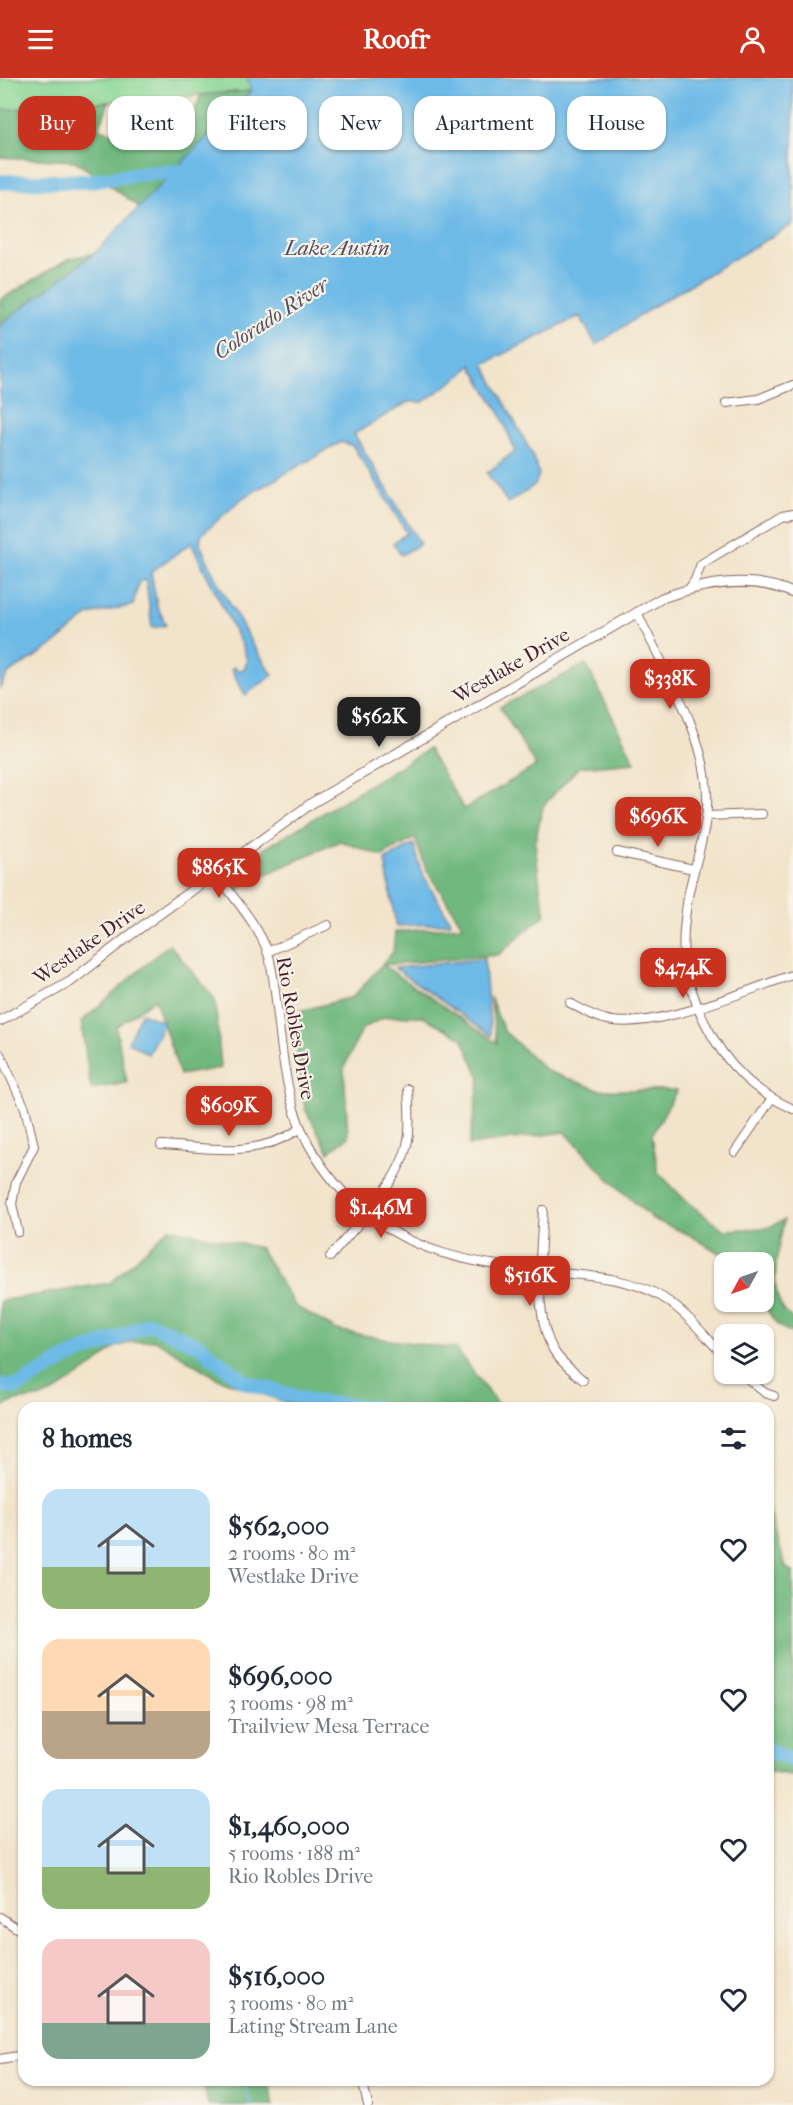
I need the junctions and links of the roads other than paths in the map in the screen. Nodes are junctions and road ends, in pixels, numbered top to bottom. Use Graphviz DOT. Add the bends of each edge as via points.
graph roads {
  1 [pos="793,385"];
  2 [pos="726,403"];
  3 [pos="793,513"];
  4 [pos="689,589"];
  5 [pos="793,593"];
  6 [pos="637,612"];
  7 [pos="762,814"];
  8 [pos="706,816"];
  9 [pos="617,852"];
  10 [pos="693,869"];
  11 [pos="216,873"];
  12 [pos="328,925"];
  13 [pos="267,952"];
  14 [pos="792,975"];
  15 [pos="570,1003"];
  16 [pos="699,1006"];
  17 [pos="0,1021"];
  18 [pos="0,1054"];
  19 [pos="408,1089"];
  20 [pos="772,1098"];
  21 [pos="793,1109"];
  22 [pos="300,1129"];
  23 [pos="160,1145"];
  24 [pos="735,1152"];
  25 [pos="543,1210"];
  26 [pos="366,1213"];
  27 [pos="18,1232"];
  28 [pos="330,1257"];
  29 [pos="540,1270"];
  30 [pos="714,1345"];
  31 [pos="583,1380"];
  32 [pos="754,1384"];
  33 [pos="774,1396"];
  34 [pos="0,1917"];
  35 [pos="18,1926"];
  36 [pos="18,2056"];
  37 [pos="0,2059"];
  38 [pos="363,2086"];
  39 [pos="368,2105"];
  1 -- 2 [label="street" via="758,399"];
  3 -- 4 [label="street" via="783,515 701,564"];
  4 -- 5 [label="street, Westlake Drive" via="726,583 765,584"];
  4 -- 6 [label="street, Westlake Drive"];
  6 -- 8 [label="street" via="699,749 707,794"];
  6 -- 11 [label="street, Westlake Drive" via="312,803"];
  7 -- 8 [label="street"];
  8 -- 10 [label="street"];
  9 -- 10 [label="street"];
  10 -- 16 [label="street" via="684,955"];
  11 -- 13 [label="street, Rio Robles Drive"];
  11 -- 17 [label="street, Westlake Drive" via="70,982"];
  12 -- 13 [label="street"];
  13 -- 22 [label="street, Rio Robles Drive" via="285,1077"];
  14 -- 16 [label="street"];
  15 -- 16 [label="street" via="604,1019 621,1022 662,1018"];
  16 -- 20 [label="street" via="727,1059"];
  18 -- 27 [label="street" via="25,1108 34,1146 16,1182 12,1204"];
  19 -- 26 [label="street" via="410,1122 406,1150 393,1179"];
  20 -- 21 [label="street"];
  20 -- 24 [label="street"];
  22 -- 23 [label="street" via="275,1143 249,1149"];
  22 -- 26 [label="street, Rio Robles Drive" via="328,1175"];
  25 -- 29 [label="street"];
  26 -- 28 [label="street"];
  26 -- 29 [label="street, Rio Robles Drive" via="404,1238 444,1255 482,1264"];
  29 -- 30 [label="street, Rio Robles Drive" via="633,1284 662,1297"];
  29 -- 31 [label="street" via="546,1332 556,1354"];
  32 -- 33 [label="street"];
  34 -- 35 [label="street"];
  36 -- 37 [label="street"];
  38 -- 39 [label="street"];
}
